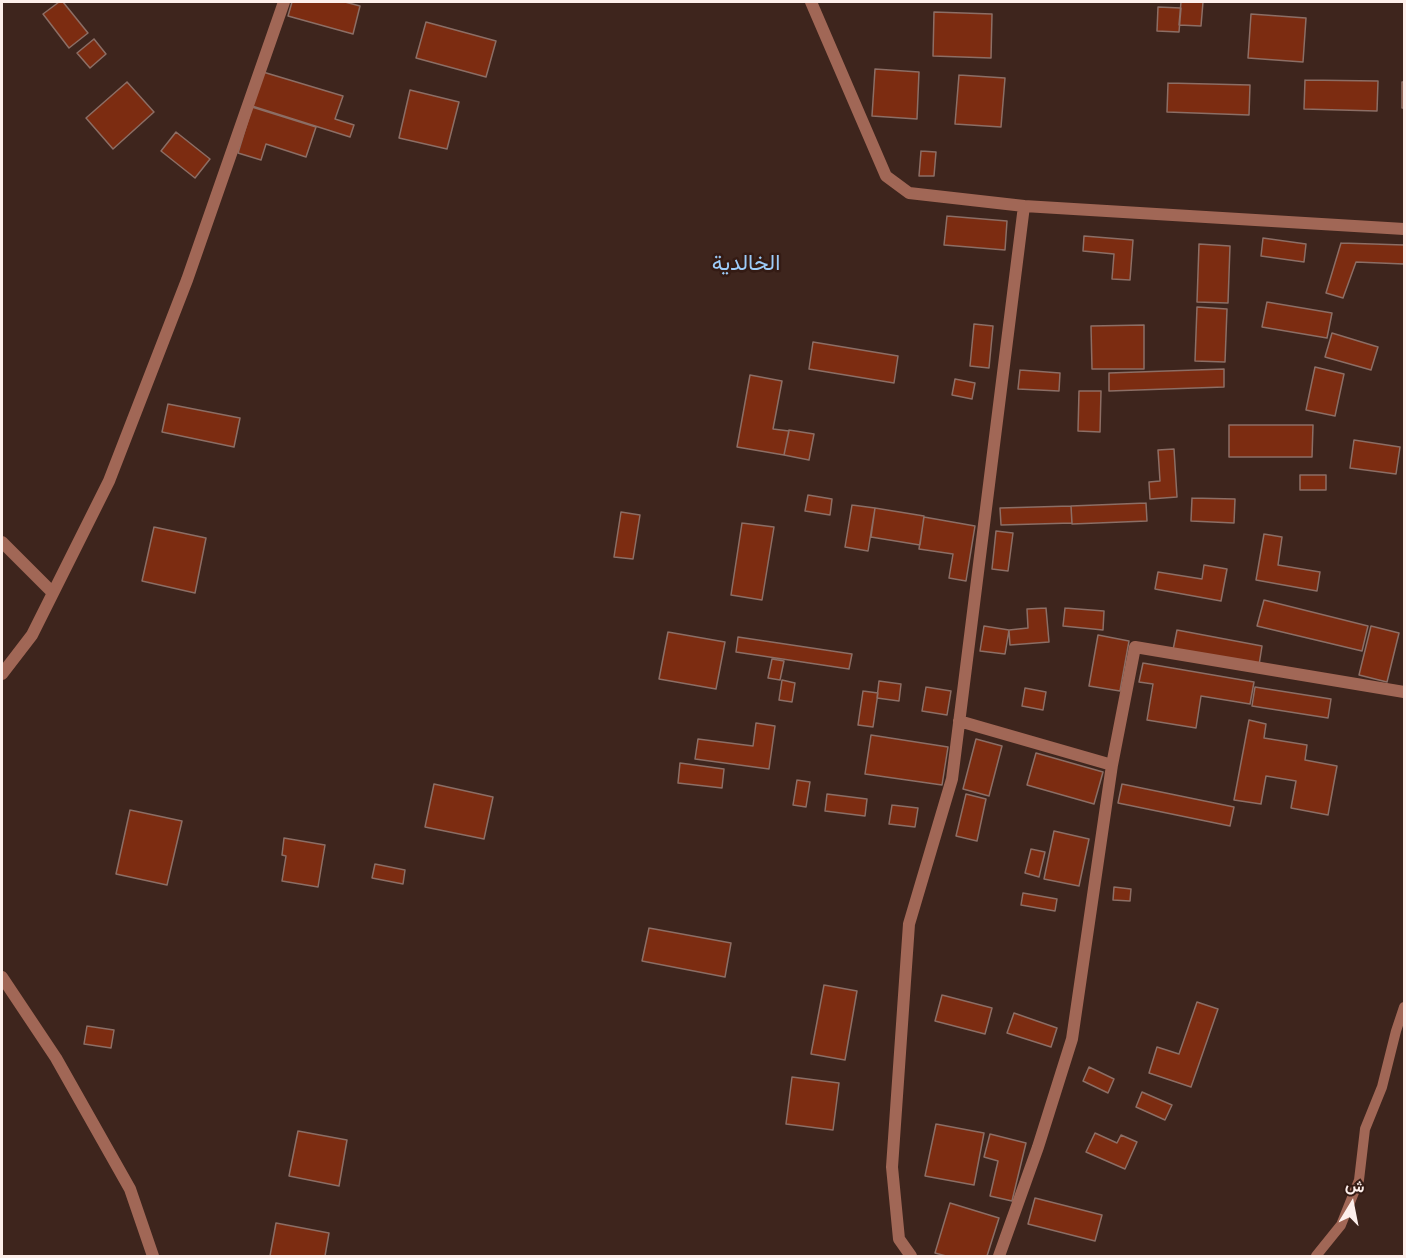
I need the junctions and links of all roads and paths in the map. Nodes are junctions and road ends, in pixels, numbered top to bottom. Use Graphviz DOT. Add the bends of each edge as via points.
graph roads {
  1 [pos="284,2"];
  2 [pos="811,2"];
  3 [pos="1024,206"];
  4 [pos="1404,230"];
  5 [pos="2,542"];
  6 [pos="53,593"];
  7 [pos="2,674"];
  8 [pos="1404,692"];
  9 [pos="959,721"];
  10 [pos="1112,765"];
  11 [pos="2,976"];
  12 [pos="1404,1007"];
  13 [pos="153,1257"];
  14 [pos="911,1257"];
  15 [pos="999,1257"];
  16 [pos="1316,1257"];
  1 -- 6 [label="street" via="187,280 109,481"];
  2 -- 3 [label="street" via="886,176 909,193"];
  3 -- 4 [label="street"];
  3 -- 9 [label="street"];
  5 -- 6 [label="street"];
  6 -- 7 [label="street" via="32,635"];
  8 -- 10 [label="street" via="1135,647"];
  9 -- 10 [label="street"];
  9 -- 14 [label="street" via="952,779 909,924 892,1167 899,1239"];
  10 -- 15 [label="street" via="1072,1039"];
  11 -- 13 [label="street" via="56,1058 130,1189"];
  12 -- 16 [label="lane" via="1382,1087 1365,1129 1359,1180 1341,1225"];
}
